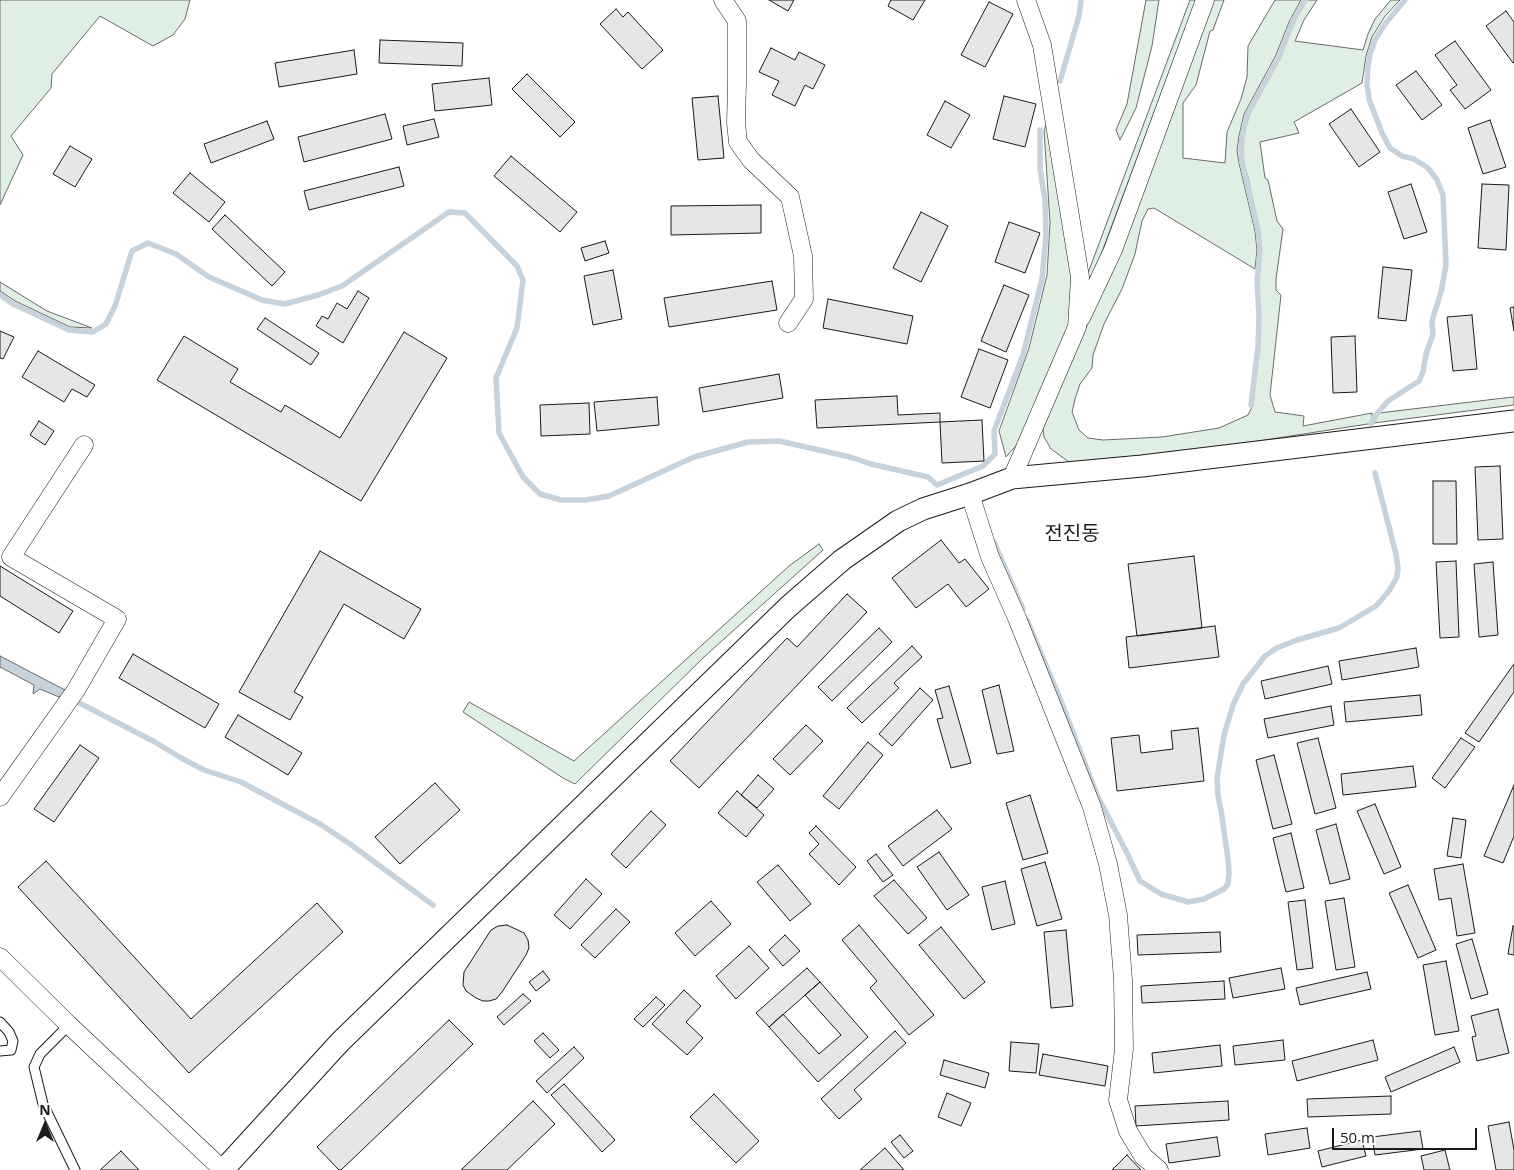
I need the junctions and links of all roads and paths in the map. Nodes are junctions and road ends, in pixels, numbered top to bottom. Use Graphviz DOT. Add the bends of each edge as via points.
graph roads {
  1 [pos="723,0"];
  2 [pos="1026,0"];
  3 [pos="1205,0"];
  4 [pos="788,323"];
  5 [pos="1077,327"];
  6 [pos="1514,421"];
  7 [pos="84,445"];
  8 [pos="1012,478"];
  9 [pos="970,494"];
  10 [pos="0,797"];
  11 [pos="0,957"];
  12 [pos="0,1022"];
  13 [pos="69,1025"];
  14 [pos="0,1051"];
  15 [pos="75,1170"];
  16 [pos="223,1170"];
  17 [pos="1159,1170"];
  1 -- 4 [label="street" via="737,21 738,142 751,160 790,197 803,256 804,299"];
  2 -- 5 [label="street" via="1042,44 1080,277"];
  3 -- 5 [label="street" via="1113,250"];
  5 -- 8 [label="street"];
  6 -- 8 [label="street" via="1142,466"];
  7 -- 10 [label="street" via="11,557 117,619 72,696"];
  8 -- 9 [label="street"];
  9 -- 16 [label="street" via="898,521 842,560 809,588 340,1042"];
  9 -- 17 [label="street" via="990,557 1092,806 1118,915 1124,1049 1118,1100 1128,1131 1143,1156"];
  11 -- 13 [label="street"];
  12 -- 14 [label="lane" via="13,1041 11,1050"];
  13 -- 15 [label="lane" via="40,1054 34,1067 43,1104"];
  13 -- 16 [label="street"];
}
